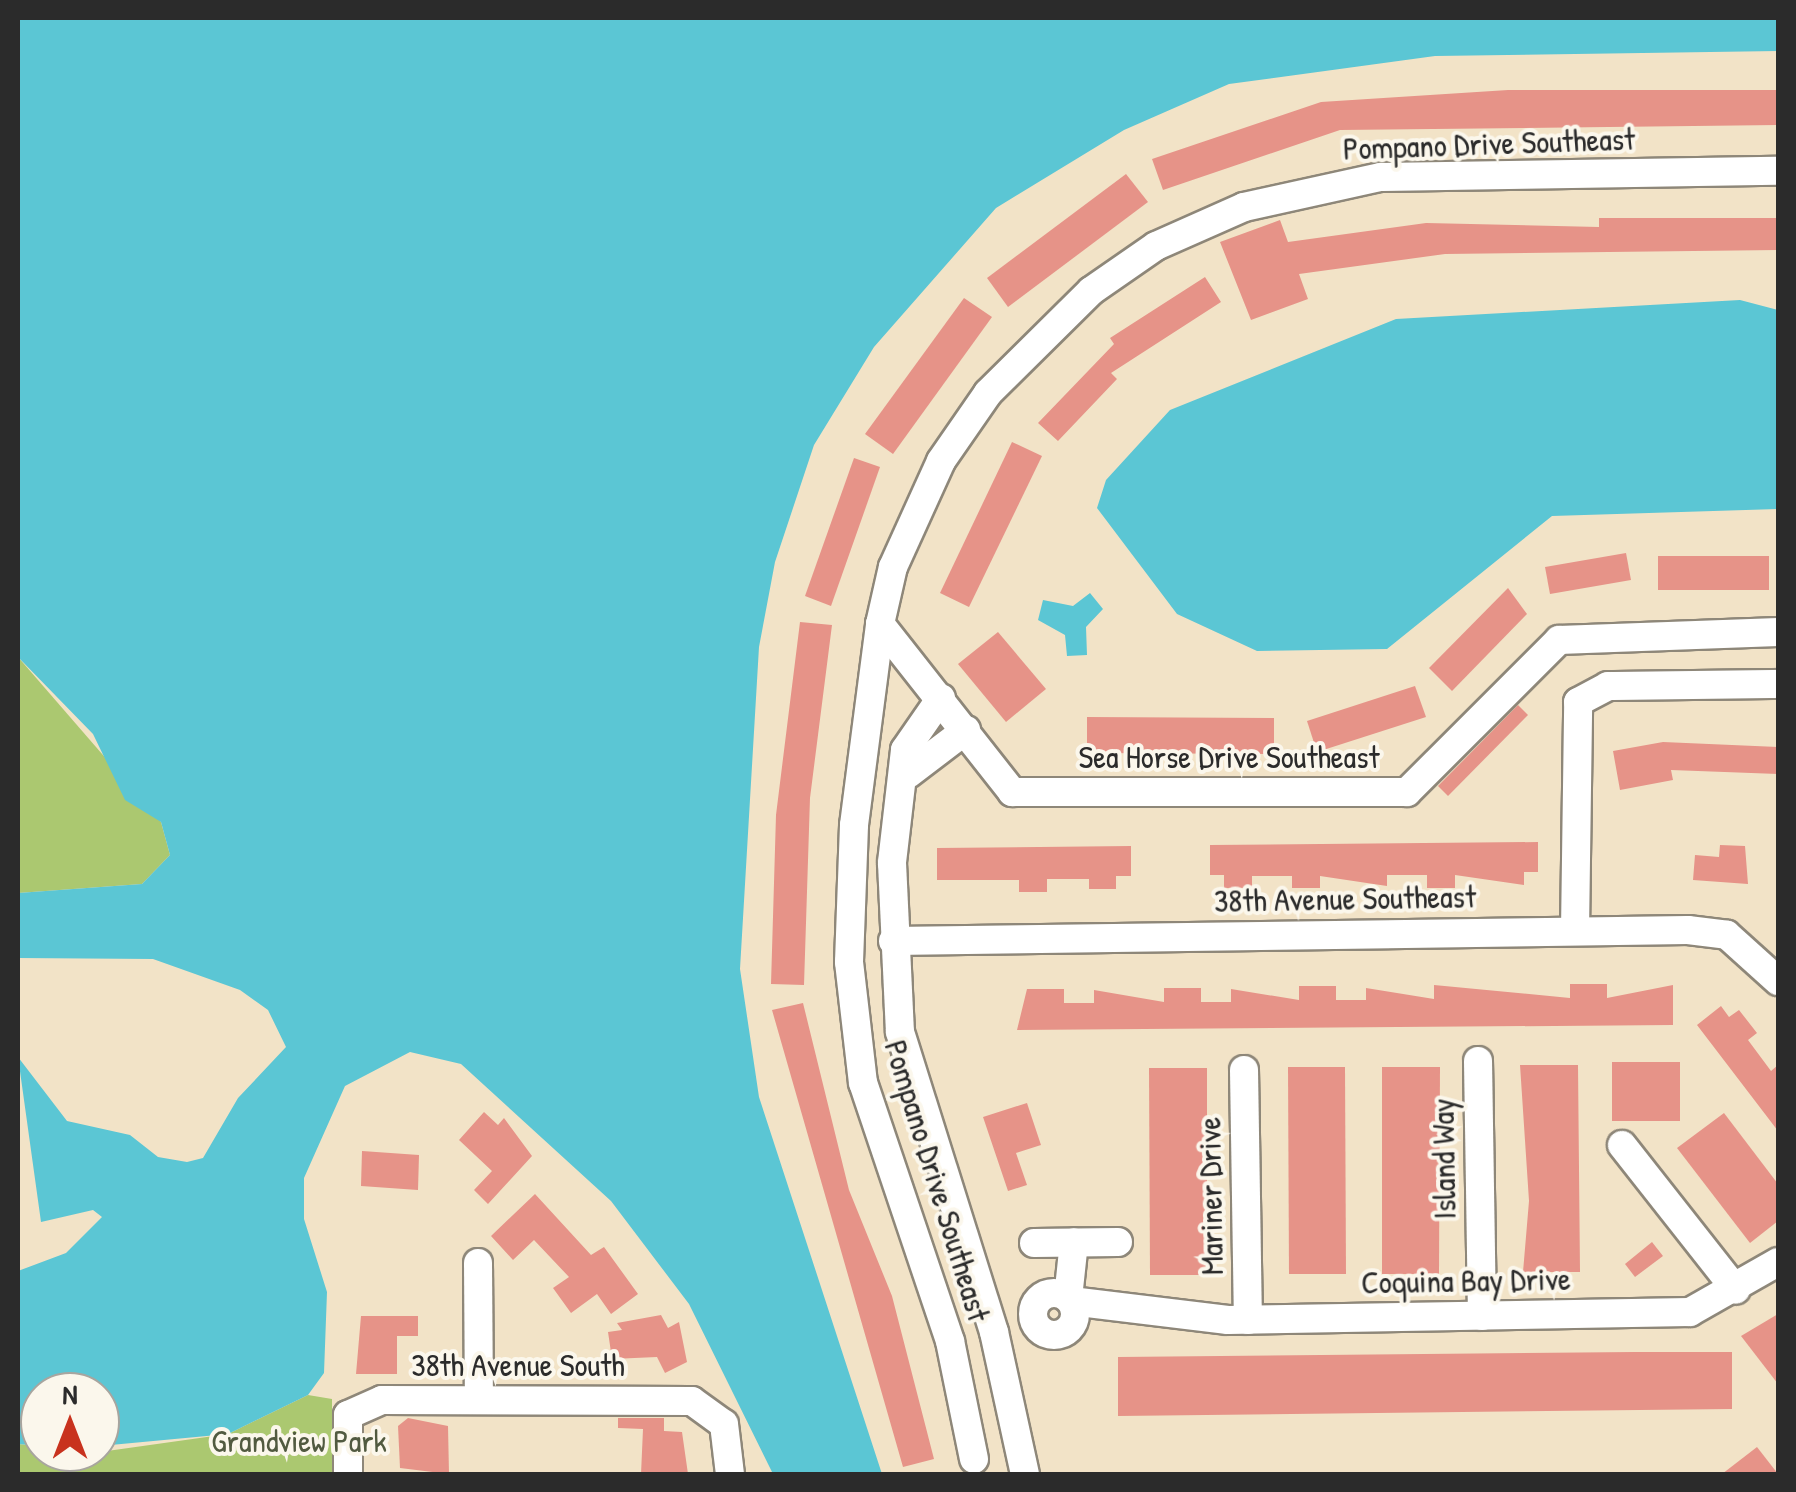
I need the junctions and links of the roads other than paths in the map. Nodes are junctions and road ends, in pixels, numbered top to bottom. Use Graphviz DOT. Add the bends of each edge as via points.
graph roads {
  1 [pos="1778,171"];
  2 [pos="880,624"];
  3 [pos="1778,632"];
  4 [pos="1778,684"];
  5 [pos="954,714"];
  6 [pos="908,774"];
  7 [pos="1575,931"];
  8 [pos="893,941"];
  9 [pos="1778,982"];
  10 [pos="1478,1061"];
  11 [pos="1244,1070"];
  12 [pos="1622,1145"];
  13 [pos="1074,1242"];
  14 [pos="1118,1242"];
  15 [pos="1034,1243"];
  16 [pos="478,1262"];
  17 [pos="1778,1262"];
  18 [pos="1736,1290"];
  19 [pos="1071,1306"];
  20 [pos="1482,1316"];
  21 [pos="1248,1320"];
  22 [pos="994,1332"];
  23 [pos="478,1400"];
  24 [pos="974,1459"];
  25 [pos="348,1474"];
  26 [pos="730,1474"];
  27 [pos="1025,1474"];
  1 -- 2 [label="street, Pompano Drive Southeast" via="1381,177 1301,188 1156,246 1076,304 988,393 918,508"];
  2 -- 5 [label="street"];
  2 -- 24 [label="street, Pompano Drive Southeast" via="854,825 852,1020 880,1140 950,1341"];
  3 -- 5 [label="street, Sea Horse Drive Southeast" via="1559,640 1407,792 1012,792"];
  4 -- 7 [label="street" via="1608,686 1578,702"];
  5 -- 6 [label="street"];
  5 -- 6 [label="street, Pompano Drive Southeast" via="905,750"];
  6 -- 8 [label="street, Pompano Drive Southeast" via="892,863"];
  7 -- 8 [label="street, 38th Avenue Southeast"];
  7 -- 9 [label="street, 38th Avenue Southeast" via="1727,935"];
  8 -- 22 [label="street, Pompano Drive Southeast" via="914,1094"];
  10 -- 20 [label="street, Island Way"];
  11 -- 21 [label="street, Mariner Drive"];
  12 -- 18 [label="street"];
  13 -- 14 [label="street"];
  13 -- 15 [label="street"];
  13 -- 19 [label="street"];
  16 -- 23 [label="street"];
  17 -- 18 [label="street, Coquina Bay Drive"];
  18 -- 20 [label="street, Coquina Bay Drive" via="1690,1312"];
  19 -- 21 [label="street, Coquina Bay Drive" via="1118,1319 1142,1307"];
  19 -- 22 [label="street, Coquina Bay Drive" via="1050,1334 1033,1320"];
  20 -- 21 [label="street, Coquina Bay Drive"];
  22 -- 27 [label="street, Pompano Drive Southeast"];
  23 -- 25 [label="street, 38th Avenue South" via="382,1400 348,1415"];
  23 -- 26 [label="street, 38th Avenue South" via="692,1401 724,1424 734,1446"];
}
